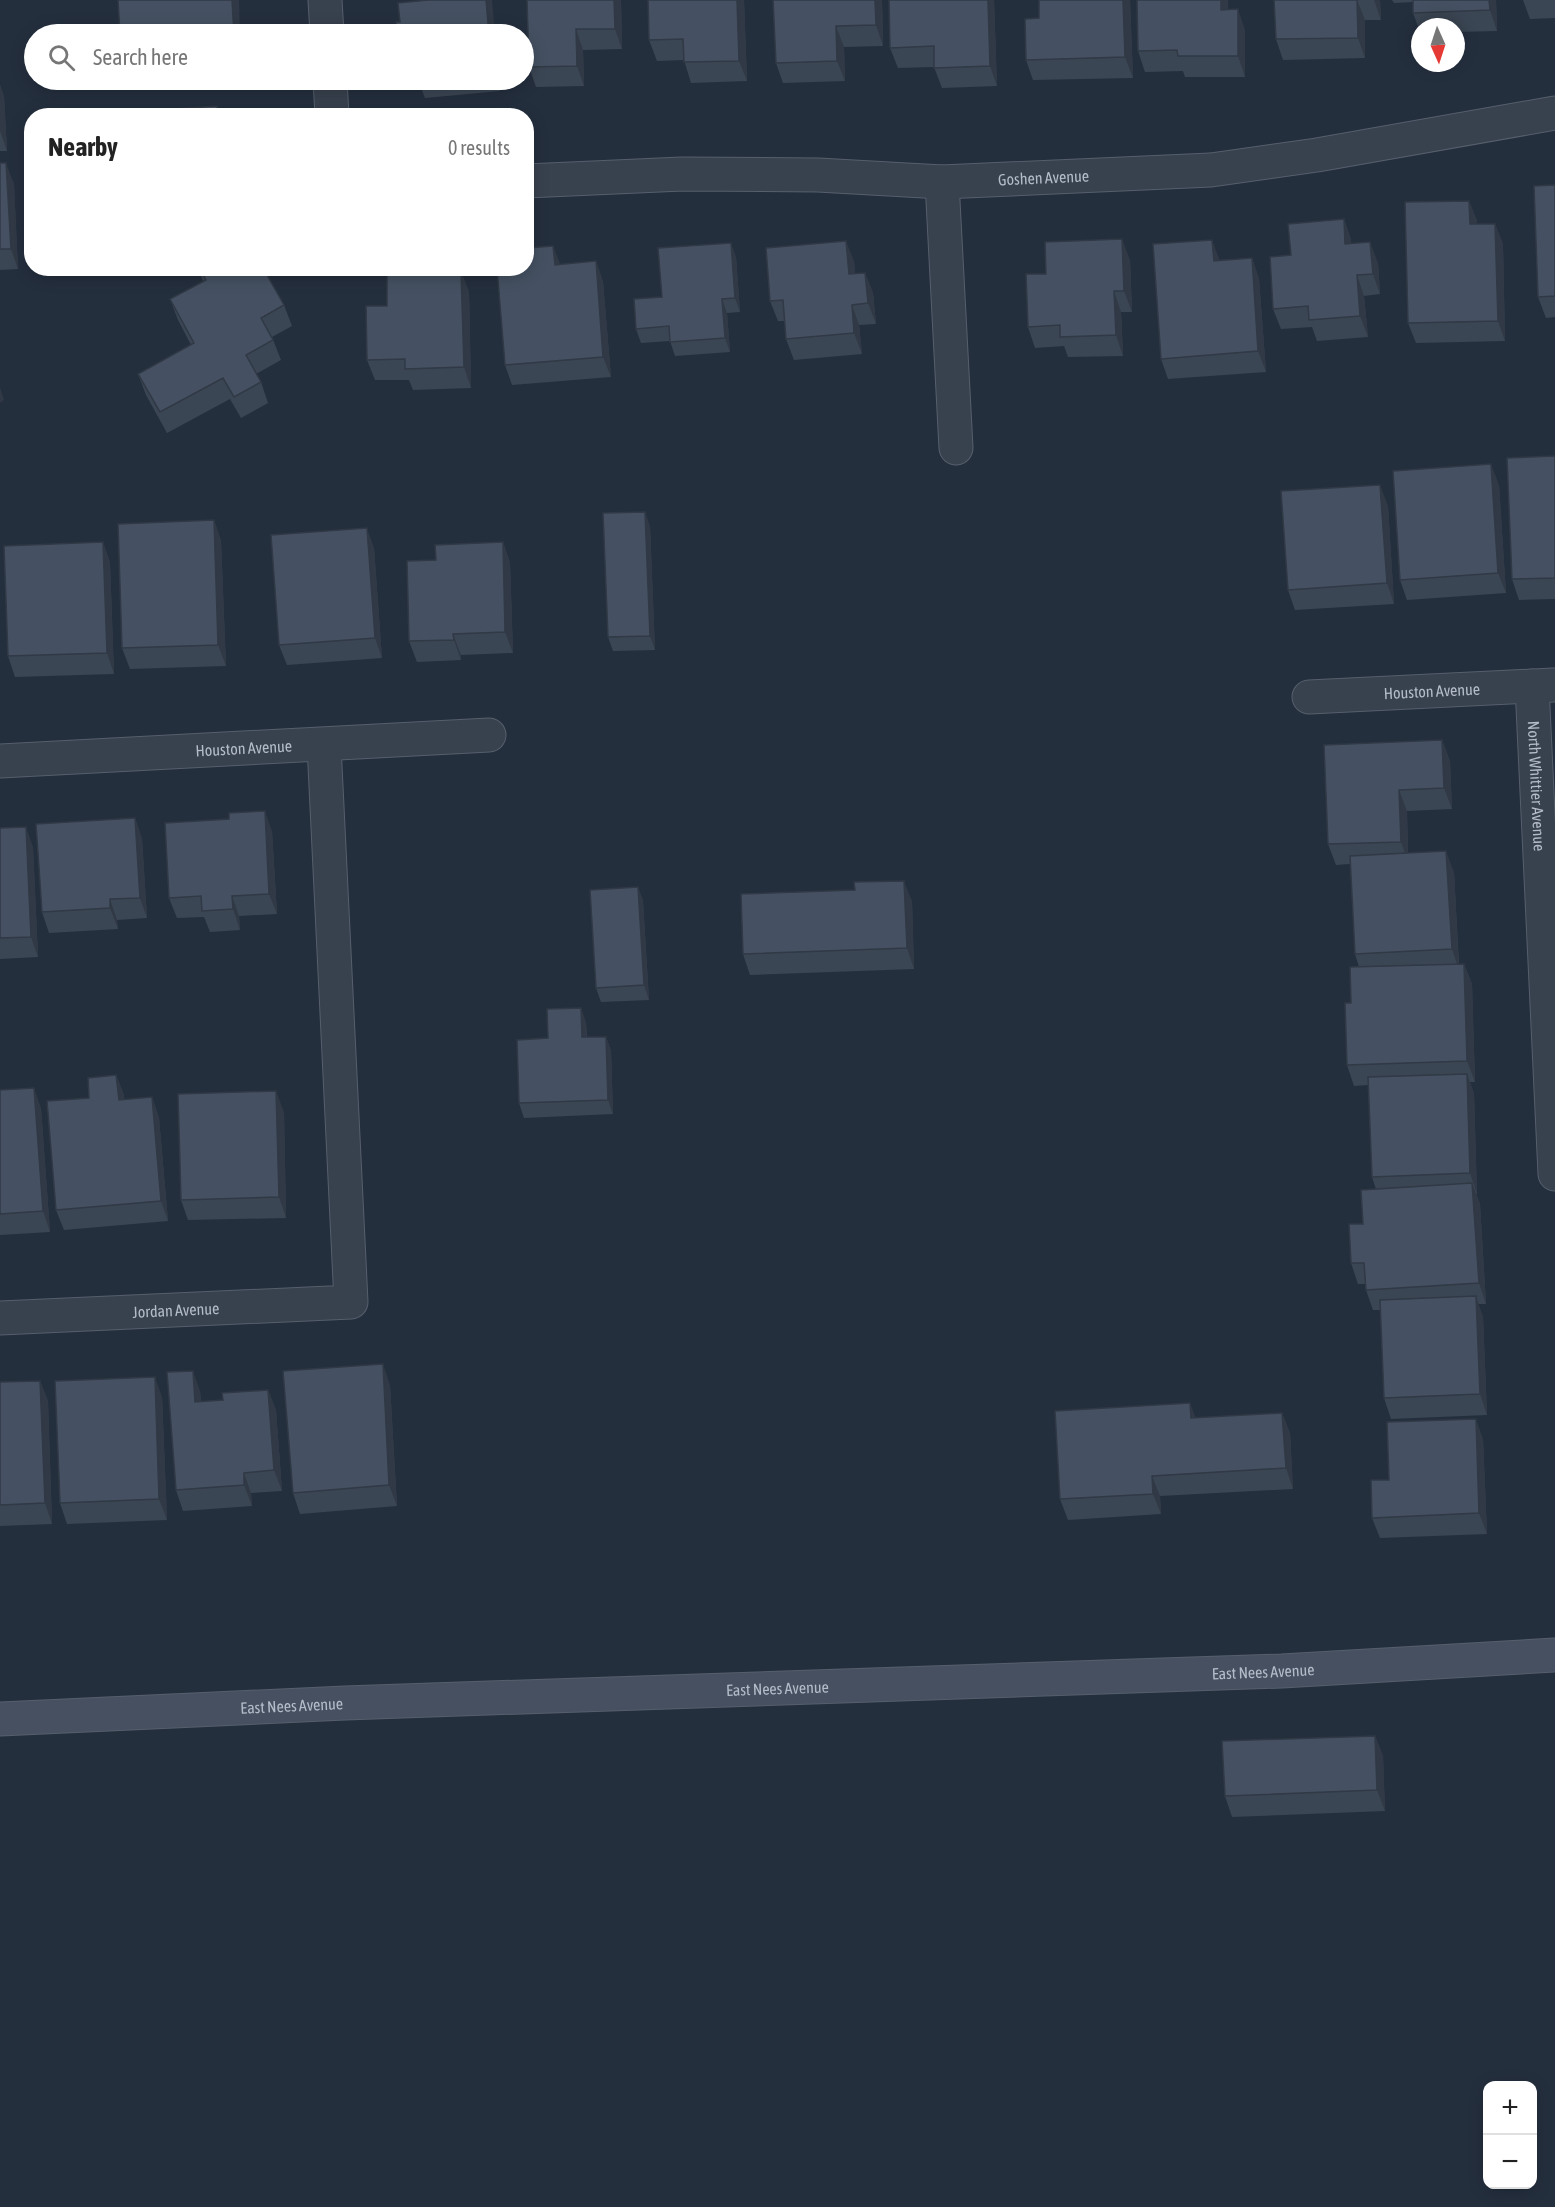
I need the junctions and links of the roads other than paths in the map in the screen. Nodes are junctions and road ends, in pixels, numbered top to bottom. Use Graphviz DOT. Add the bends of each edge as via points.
graph roads {
  1 [pos="325,0"];
  2 [pos="326,24"];
  3 [pos="331,90"];
  4 [pos="332,108"];
  5 [pos="1555,113"];
  6 [pos="534,181"];
  7 [pos="942,182"];
  8 [pos="956,448"];
  9 [pos="1544,685"];
  10 [pos="1309,697"];
  11 [pos="489,735"];
  12 [pos="324,745"];
  13 [pos="0,761"];
  14 [pos="1555,1174"];
  15 [pos="0,1318"];
  16 [pos="1555,1655"];
  17 [pos="0,1719"];
  1 -- 2 [label="street"];
  3 -- 4 [label="street"];
  5 -- 7 [label="street, Goshen Avenue" via="1211,170"];
  6 -- 7 [label="street, Goshen Avenue" via="693,174 818,175"];
  7 -- 8 [label="street"];
  9 -- 10 [label="street, Houston Avenue"];
  9 -- 14 [label="street, North Whittier Avenue"];
  11 -- 12 [label="street, Houston Avenue"];
  12 -- 13 [label="street, Houston Avenue"];
  12 -- 15 [label="street, Jordan Avenue" via="351,1302"];
  16 -- 17 [label="main road, East Nees Avenue" via="1282,1671 345,1703"];
}
